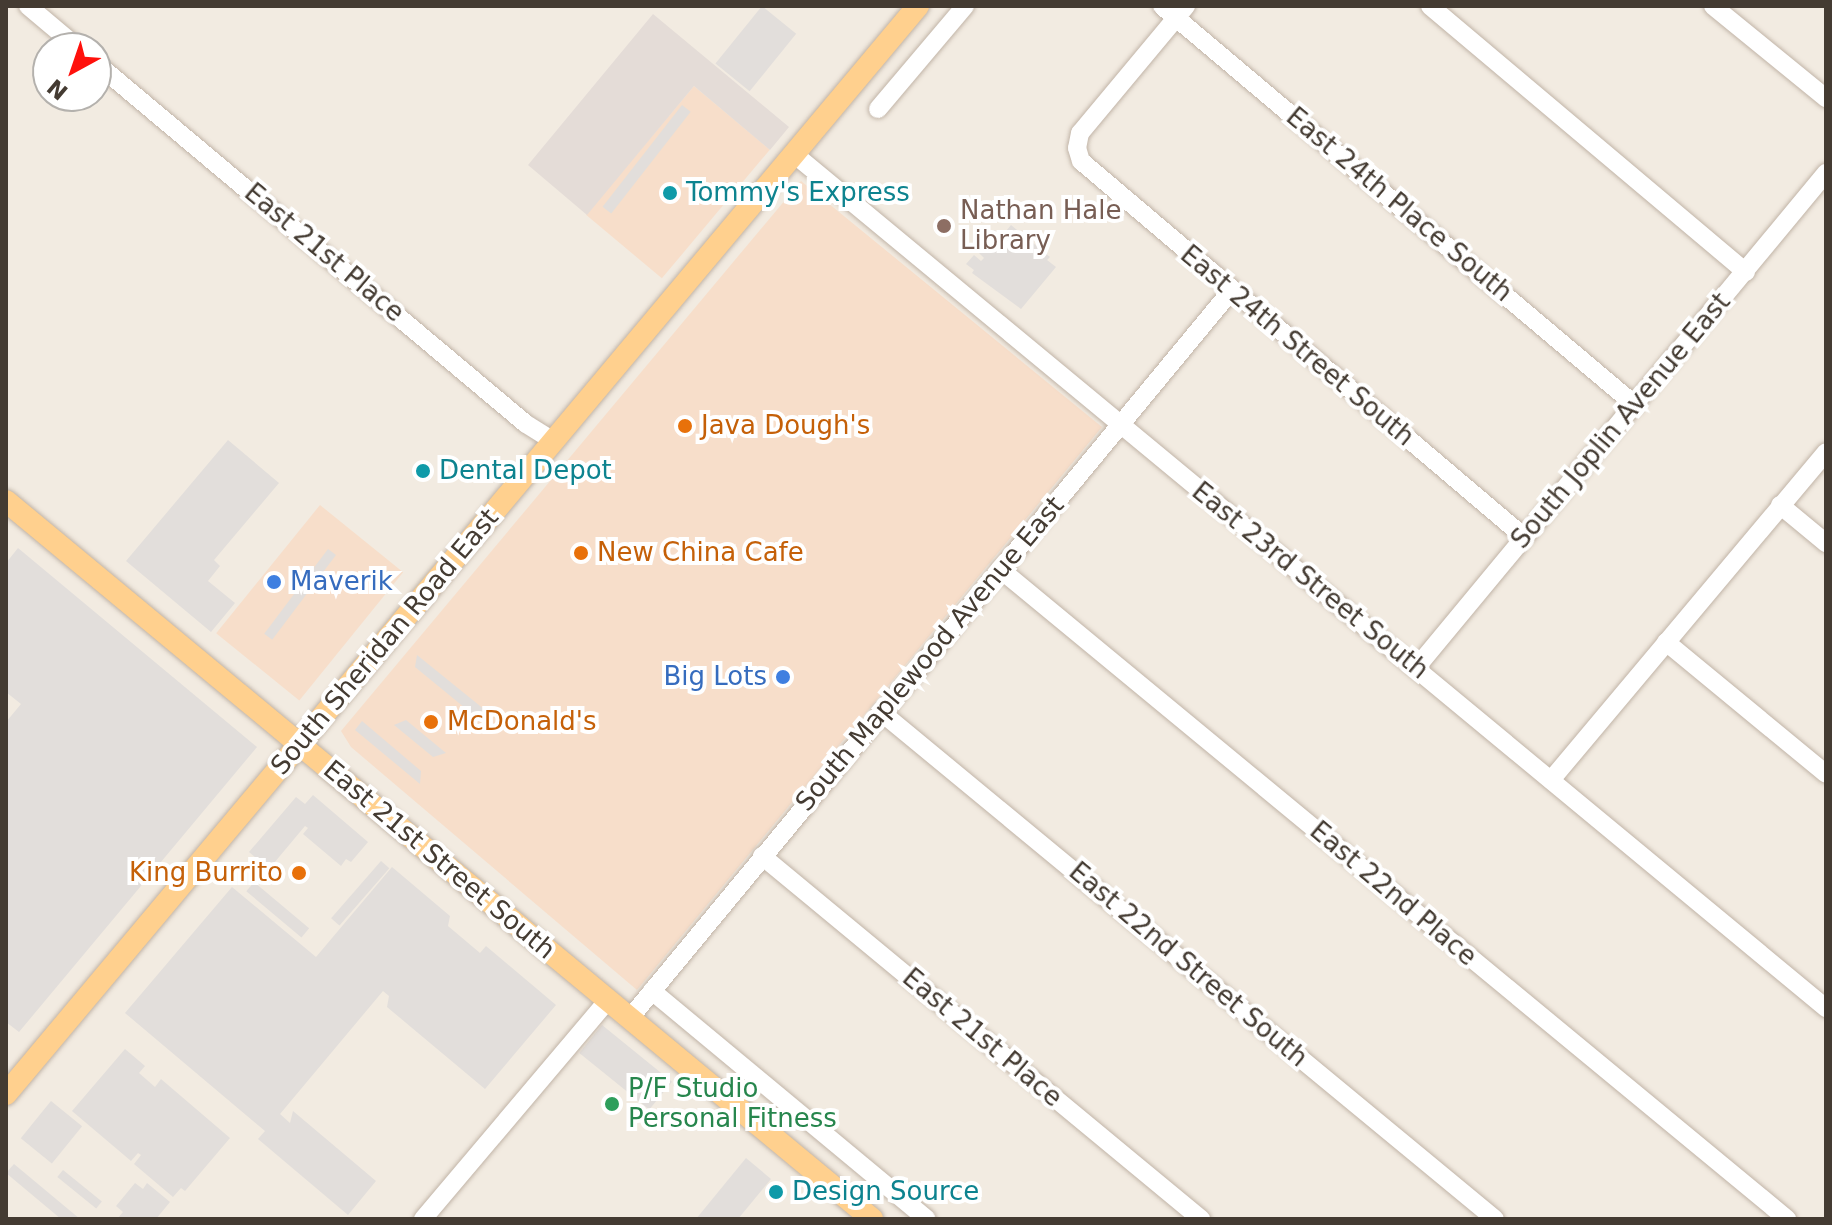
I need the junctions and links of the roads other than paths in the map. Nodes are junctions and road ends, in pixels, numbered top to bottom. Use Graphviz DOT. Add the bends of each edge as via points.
graph roads {
  1 [pos="28,6"];
  2 [pos="918,6"];
  3 [pos="965,6"];
  4 [pos="1430,6"];
  5 [pos="1713,6"];
  6 [pos="1175,10"];
  7 [pos="59,32"];
  8 [pos="112,76"];
  9 [pos="1826,98"];
  10 [pos="878,109"];
  11 [pos="794,154"];
  12 [pos="1826,173"];
  13 [pos="1746,272"];
  14 [pos="1231,291"];
  15 [pos="1635,405"];
  16 [pos="1120,424"];
  17 [pos="553,441"];
  18 [pos="1826,452"];
  19 [pos="6,501"];
  20 [pos="1780,505"];
  21 [pos="1524,537"];
  22 [pos="1826,543"];
  23 [pos="1000,569"];
  24 [pos="1666,642"];
  25 [pos="1416,668"];
  26 [pos="881,712"];
  27 [pos="299,745"];
  28 [pos="1826,774"];
  29 [pos="1551,780"];
  30 [pos="762,856"];
  31 [pos="652,991"];
  32 [pos="608,1000"];
  33 [pos="1826,1008"];
  34 [pos="630,1018"];
  35 [pos="6,1094"];
  36 [pos="423,1219"];
  37 [pos="872,1219"];
  38 [pos="927,1219"];
  39 [pos="1201,1219"];
  40 [pos="1495,1219"];
  41 [pos="1787,1219"];
  1 -- 7 [label="street"];
  2 -- 11 [label="main road, South Sheridan Road East"];
  3 -- 10 [label="street"];
  4 -- 13 [label="street"];
  5 -- 9 [label="street"];
  6 -- 14 [label="street, East 24th Street South" via="1087,123 1077,148 1090,171"];
  6 -- 15 [label="street, East 24th Place South"];
  8 -- 17 [label="street, East 21st Place" via="526,424"];
  11 -- 16 [label="street, East 23rd Street South"];
  11 -- 17 [label="main road, South Sheridan Road East"];
  12 -- 13 [label="street, South Joplin Avenue East"];
  13 -- 15 [label="street, South Joplin Avenue East"];
  14 -- 16 [label="street, South Maplewood Avenue East"];
  14 -- 21 [label="street, East 24th Street South"];
  15 -- 21 [label="street, South Joplin Avenue East"];
  16 -- 23 [label="street, South Maplewood Avenue East"];
  16 -- 25 [label="street, East 23rd Street South"];
  17 -- 27 [label="main road, South Sheridan Road East"];
  18 -- 20 [label="street"];
  19 -- 27 [label="main road, East 21st Street South"];
  20 -- 22 [label="street"];
  20 -- 24 [label="street"];
  21 -- 25 [label="street, South Joplin Avenue East"];
  23 -- 26 [label="street, South Maplewood Avenue East"];
  23 -- 41 [label="street, East 22nd Place"];
  24 -- 28 [label="street"];
  24 -- 29 [label="street"];
  25 -- 29 [label="street, East 23rd Street South"];
  26 -- 30 [label="street, South Maplewood Avenue East"];
  26 -- 40 [label="street, East 22nd Street South"];
  27 -- 32 [label="main road, East 21st Street South"];
  27 -- 35 [label="main road, South Sheridan Road East"];
  29 -- 33 [label="street, East 23rd Street South"];
  30 -- 31 [label="street, South Maplewood Avenue East"];
  30 -- 39 [label="street, East 21st Place"];
  31 -- 34 [label="street, South Maplewood Avenue East"];
  31 -- 38 [label="street"];
  32 -- 34 [label="main road, East 21st Street South"];
  32 -- 36 [label="street"];
  34 -- 37 [label="main road, East 21st Street South"];
}
